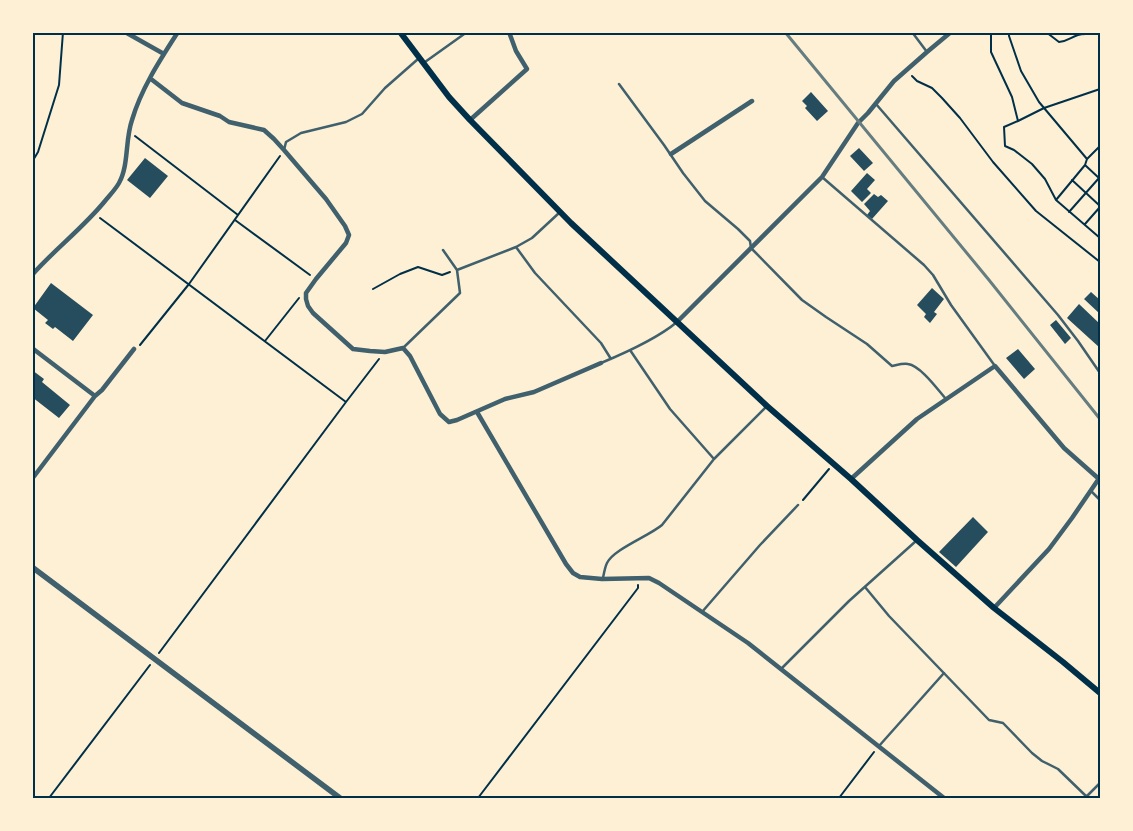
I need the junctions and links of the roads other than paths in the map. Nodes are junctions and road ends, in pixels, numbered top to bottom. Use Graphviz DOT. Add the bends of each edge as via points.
graph roads {
  1 [pos="125,32"];
  2 [pos="178,32"];
  3 [pos="400,32"];
  4 [pos="467,32"];
  5 [pos="509,32"];
  6 [pos="912,32"];
  7 [pos="951,32"];
  8 [pos="927,52"];
  9 [pos="164,54"];
  10 [pos="421,61"];
  11 [pos="150,79"];
  12 [pos="619,84"];
  13 [pos="752,101"];
  14 [pos="876,104"];
  15 [pos="470,120"];
  16 [pos="284,150"];
  17 [pos="671,154"];
  18 [pos="822,177"];
  19 [pos="560,212"];
  20 [pos="516,247"];
  21 [pos="751,248"];
  22 [pos="443,250"];
  23 [pos="457,270"];
  24 [pos="32,275"];
  25 [pos="677,322"];
  26 [pos="32,348"];
  27 [pos="403,348"];
  28 [pos="134,349"];
  29 [pos="630,350"];
  30 [pos="611,359"];
  31 [pos="601,363"];
  32 [pos="995,366"];
  33 [pos="1100,373"];
  34 [pos="95,396"];
  35 [pos="946,399"];
  36 [pos="767,406"];
  37 [pos="477,412"];
  38 [pos="714,459"];
  39 [pos="1100,478"];
  40 [pos="32,479"];
  41 [pos="851,479"];
  42 [pos="1091,491"];
  43 [pos="1100,500"];
  44 [pos="798,505"];
  45 [pos="917,540"];
  46 [pos="32,567"];
  47 [pos="602,579"];
  48 [pos="865,587"];
  49 [pos="994,608"];
  50 [pos="702,612"];
  51 [pos="781,669"];
  52 [pos="944,673"];
  53 [pos="1100,693"];
  54 [pos="879,746"];
  55 [pos="1100,783"];
  56 [pos="340,798"];
  57 [pos="944,798"];
  58 [pos="1086,798"];
  1 -- 9 [label="street"];
  2 -- 9 [label="street"];
  3 -- 10 [label="main road"];
  4 -- 10 [label="lane"];
  5 -- 15 [label="street" via="527,69"];
  6 -- 8 [label="lane"];
  7 -- 8 [label="street"];
  8 -- 14 [label="street" via="894,81"];
  9 -- 11 [label="street"];
  10 -- 15 [label="main road"];
  10 -- 16 [label="lane" via="385,88 362,114 346,122 300,133 286,142"];
  11 -- 16 [label="street" via="182,103 229,122 264,130"];
  11 -- 24 [label="street" via="131,121 120,182 83,226"];
  12 -- 17 [label="lane"];
  13 -- 17 [label="street"];
  14 -- 18 [label="street" via="858,123"];
  14 -- 33 [label="lane" via="1058,315"];
  15 -- 19 [label="main road"];
  16 -- 27 [label="street" via="326,199 349,236 306,293 308,306 353,349 385,352"];
  17 -- 21 [label="lane" via="705,200 750,241"];
  18 -- 21 [label="street"];
  18 -- 32 [label="lane" via="924,265"];
  19 -- 20 [label="lane" via="532,238"];
  19 -- 25 [label="main road"];
  20 -- 23 [label="lane"];
  20 -- 30 [label="lane" via="535,273 601,343"];
  21 -- 25 [label="street"];
  21 -- 35 [label="lane" via="802,300 867,344 892,366 914,366"];
  22 -- 23 [label="lane"];
  23 -- 27 [label="lane" via="460,293"];
  25 -- 29 [label="lane"];
  25 -- 36 [label="main road"];
  26 -- 34 [label="street"];
  27 -- 37 [label="street" via="440,414 449,422"];
  28 -- 34 [label="street"];
  29 -- 30 [label="lane"];
  29 -- 38 [label="lane" via="670,409"];
  30 -- 31 [label="lane"];
  31 -- 37 [label="street"];
  32 -- 35 [label="street"];
  32 -- 39 [label="street" via="1064,448"];
  34 -- 40 [label="street"];
  35 -- 41 [label="street" via="917,419"];
  36 -- 38 [label="lane"];
  36 -- 41 [label="main road"];
  37 -- 47 [label="street" via="566,564 580,576"];
  38 -- 47 [label="lane" via="662,525 608,561"];
  39 -- 42 [label="street"];
  41 -- 45 [label="main road"];
  42 -- 43 [label="lane"];
  42 -- 49 [label="street" via="1049,549"];
  44 -- 50 [label="lane"];
  45 -- 48 [label="lane"];
  45 -- 49 [label="main road"];
  46 -- 56 [label="street"];
  47 -- 50 [label="street" via="649,578"];
  48 -- 51 [label="lane"];
  48 -- 52 [label="lane"];
  49 -- 53 [label="main road"];
  50 -- 51 [label="street"];
  51 -- 54 [label="street"];
  52 -- 54 [label="lane"];
  52 -- 58 [label="lane" via="989,720 1003,723 1032,753 1058,769"];
  54 -- 57 [label="street"];
  55 -- 58 [label="lane"];
}
